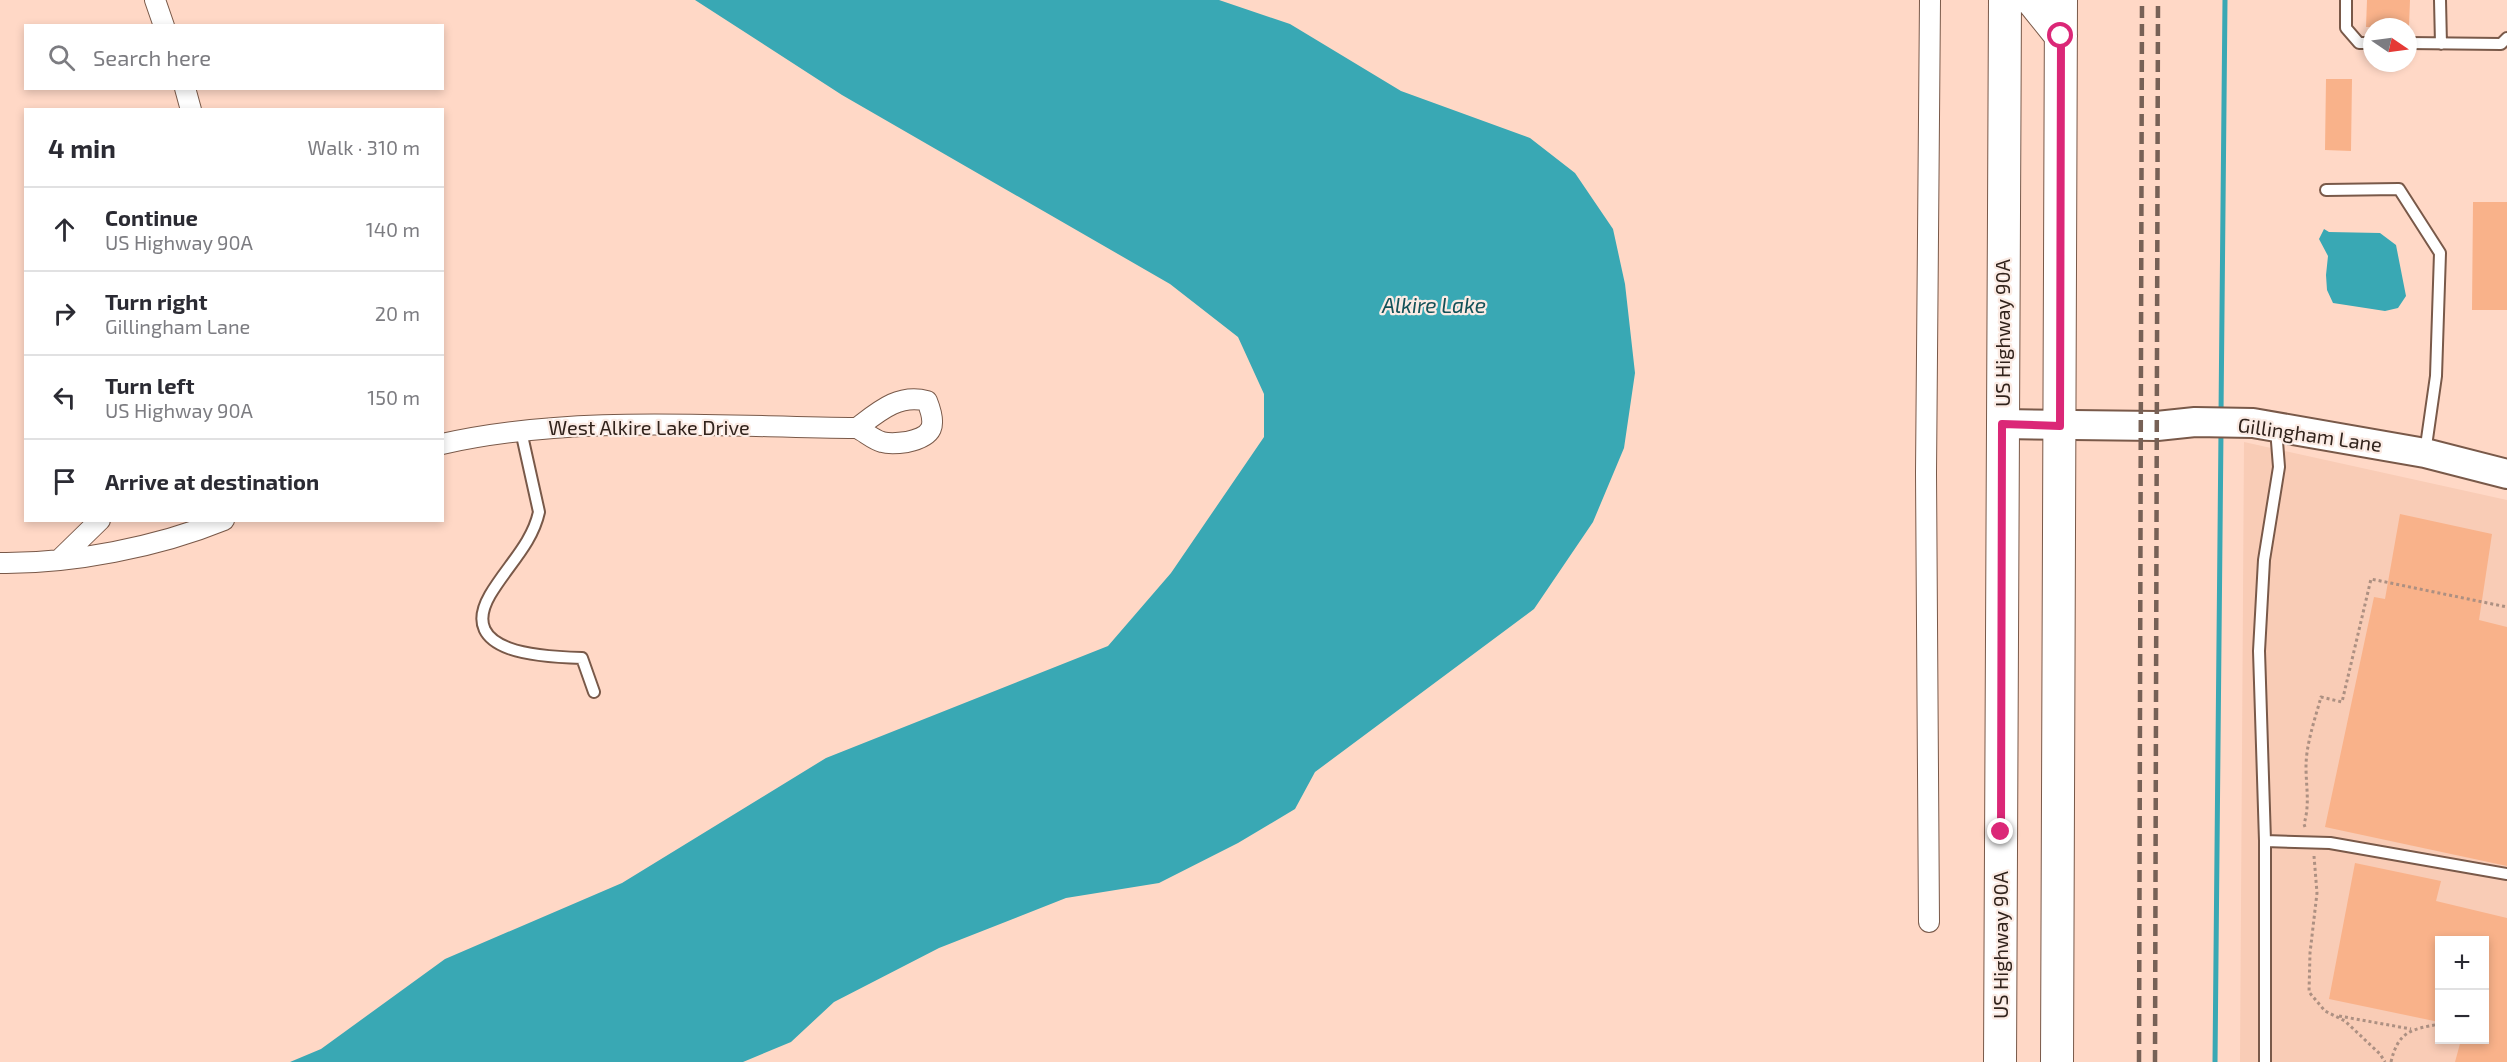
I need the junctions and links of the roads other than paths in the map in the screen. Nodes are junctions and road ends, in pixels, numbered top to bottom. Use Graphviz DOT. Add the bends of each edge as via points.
graph roads {
  1 [pos="154,0"];
  2 [pos="1930,0"];
  3 [pos="2004,0"];
  4 [pos="2032,0"];
  5 [pos="2061,0"];
  6 [pos="2346,0"];
  7 [pos="2440,0"];
  8 [pos="163,24"];
  9 [pos="2061,36"];
  10 [pos="2507,38"];
  11 [pos="2363,43"];
  12 [pos="2417,43"];
  13 [pos="2441,44"];
  14 [pos="185,90"];
  15 [pos="190,108"];
  16 [pos="2326,190"];
  17 [pos="2002,424"];
  18 [pos="2264,425"];
  19 [pos="2060,426"];
  20 [pos="857,428"];
  21 [pos="522,431"];
  22 [pos="444,444"];
  23 [pos="2425,453"];
  24 [pos="2507,474"];
  25 [pos="98,522"];
  26 [pos="219,522"];
  27 [pos="59,560"];
  28 [pos="0,563"];
  29 [pos="594,692"];
  30 [pos="2265,841"];
  31 [pos="2507,874"];
  32 [pos="1929,922"];
  33 [pos="2000,1062"];
  34 [pos="2057,1062"];
  35 [pos="2265,1062"];
  1 -- 8 [label="street"];
  2 -- 32 [label="street" via="1926,473"];
  3 -- 17 [label="main road, US Highway 90A"];
  4 -- 9 [label="main road"];
  5 -- 9 [label="main road"];
  6 -- 11 [label="lane" via="2346,28"];
  7 -- 13 [label="lane"];
  9 -- 19 [label="main road"];
  10 -- 13 [label="lane" via="2501,44"];
  12 -- 13 [label="lane"];
  14 -- 15 [label="street"];
  16 -- 23 [label="lane" via="2399,189 2440,253 2436,376"];
  17 -- 19 [label="street, Gillingham Lane"];
  17 -- 33 [label="main road, US Highway 90A"];
  18 -- 19 [label="street, Gillingham Lane" via="2195,422"];
  18 -- 23 [label="street, Gillingham Lane"];
  18 -- 30 [label="lane" via="2279,467 2264,560 2259,651"];
  19 -- 34 [label="main road"];
  20 -- 21 [label="street, West Alkire Lake Drive" via="640,425"];
  21 -- 22 [label="street, West Alkire Lake Drive"];
  21 -- 29 [label="lane" via="539,512 525,546 490,595 483,610 482,627 486,636 508,648 582,658"];
  23 -- 24 [label="street, Gillingham Lane"];
  25 -- 27 [label="street"];
  26 -- 27 [label="street" via="190,534"];
  27 -- 28 [label="street"];
  30 -- 31 [label="lane" via="2330,843"];
  30 -- 35 [label="lane"];
}
